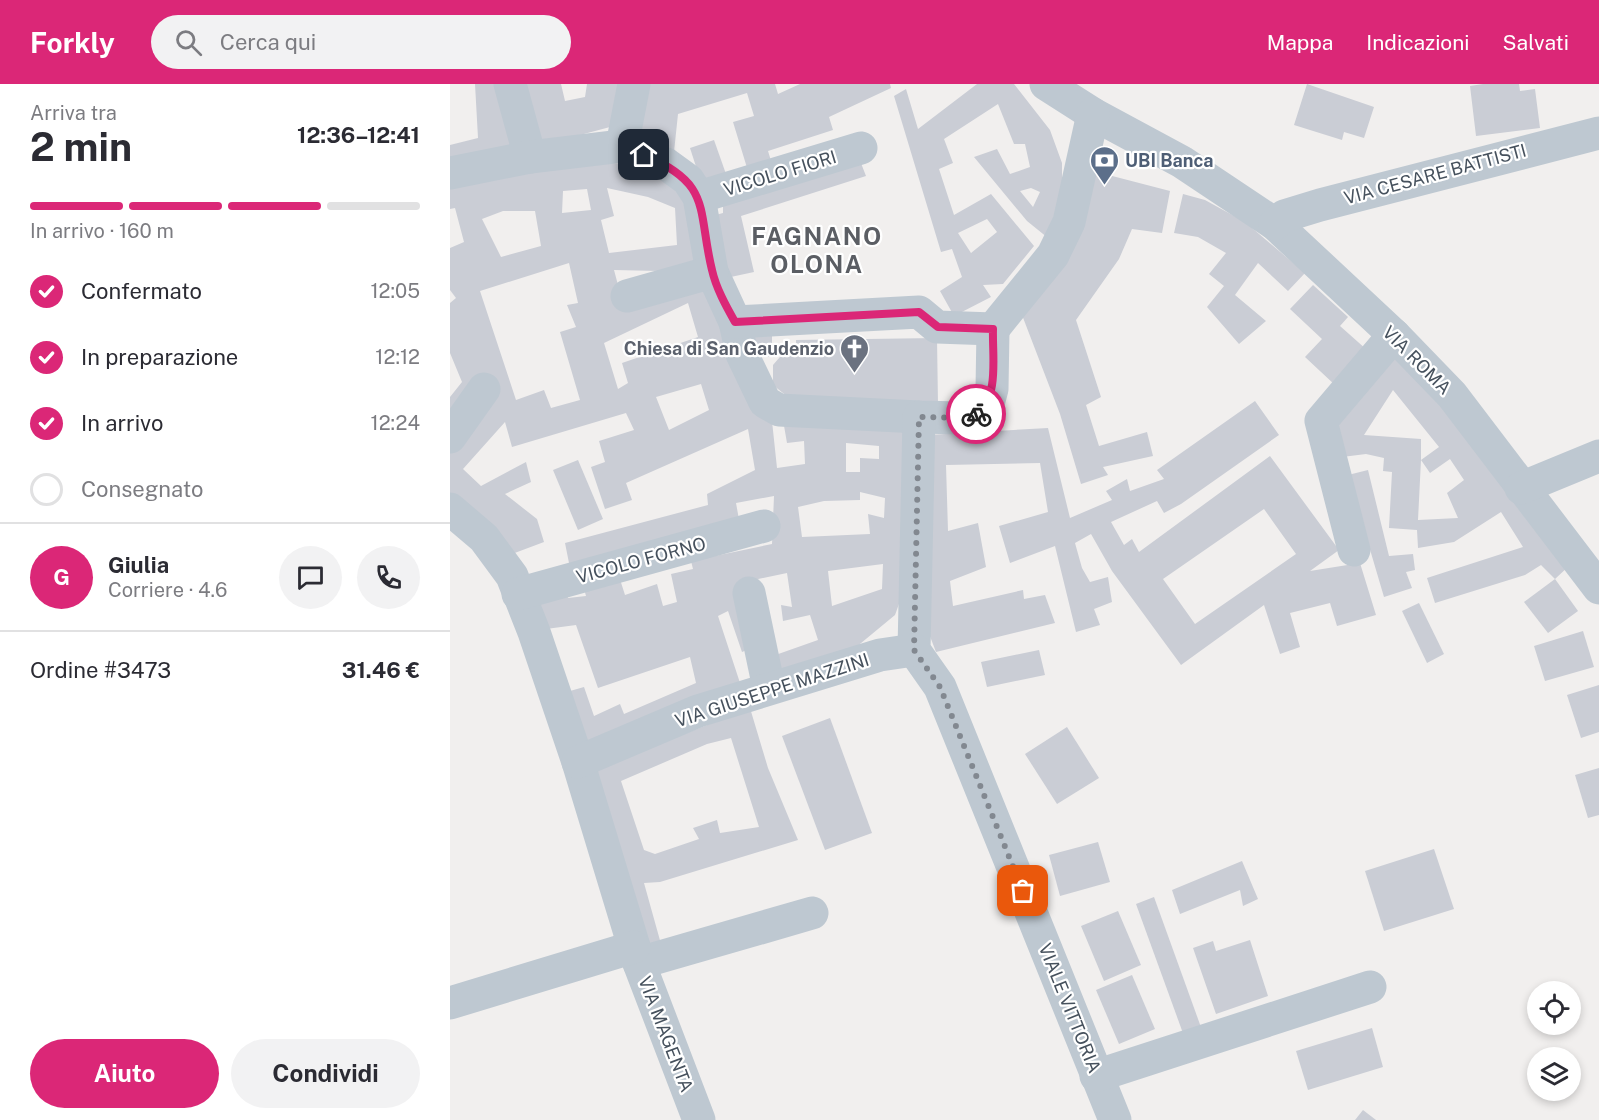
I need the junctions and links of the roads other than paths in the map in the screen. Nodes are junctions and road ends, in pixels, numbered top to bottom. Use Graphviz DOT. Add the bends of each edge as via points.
graph roads {
  1 [pos="510,84"];
  2 [pos="634,84"];
  3 [pos="1046,84"];
  4 [pos="1093,114"];
  5 [pos="1599,133"];
  6 [pos="622,146"];
  7 [pos="861,148"];
  8 [pos="530,157"];
  9 [pos="450,173"];
  10 [pos="699,197"];
  11 [pos="1275,224"];
  12 [pos="712,272"];
  13 [pos="627,296"];
  14 [pos="735,322"];
  15 [pos="993,329"];
  16 [pos="1394,335"];
  17 [pos="484,389"];
  18 [pos="919,417"];
  19 [pos="450,437"];
  20 [pos="1599,456"];
  21 [pos="1521,488"];
  22 [pos="450,508"];
  23 [pos="764,526"];
  24 [pos="1354,550"];
  25 [pos="1599,588"];
  26 [pos="749,592"];
  27 [pos="518,594"];
  28 [pos="914,650"];
  29 [pos="759,691"];
  30 [pos="578,762"];
  31 [pos="812,913"];
  32 [pos="636,955"];
  33 [pos="1370,987"];
  34 [pos="450,1003"];
  35 [pos="1096,1076"];
  36 [pos="699,1120"];
  37 [pos="1115,1120"];
  1 -- 8 [label="street"];
  2 -- 6 [label="street"];
  3 -- 4 [label="street, VIA ROMA"];
  4 -- 11 [label="street, VIA ROMA" via="1196,170"];
  4 -- 15 [label="street" via="1069,222 1053,255"];
  5 -- 11 [label="street, VIA CESARE BATTISTI" via="1320,205 1284,216"];
  6 -- 8 [label="street"];
  6 -- 10 [label="street" via="666,164 688,180"];
  7 -- 10 [label="street, VICOLO FIORI"];
  8 -- 9 [label="street"];
  10 -- 12 [label="street"];
  11 -- 16 [label="street, VIA ROMA"];
  12 -- 13 [label="street"];
  12 -- 14 [label="street"];
  14 -- 15 [label="street" via="919,312 938,327"];
  14 -- 18 [label="street" via="742,354 765,402 779,410"];
  15 -- 18 [label="street" via="988,404 978,413 961,418"];
  16 -- 21 [label="street, VIA ROMA" via="1452,395"];
  16 -- 24 [label="street" via="1321,421"];
  17 -- 19 [label="street"];
  18 -- 28 [label="street"];
  20 -- 21 [label="street"];
  21 -- 25 [label="street, VIA ROMA"];
  22 -- 27 [label="street" via="484,538 512,576"];
  23 -- 27 [label="street, VICOLO FORNO"];
  26 -- 29 [label="street"];
  27 -- 30 [label="street"];
  28 -- 29 [label="street, VIA GIUSEPPE MAZZINI" via="880,655"];
  28 -- 35 [label="street, VIALE VITTORIA" via="940,687"];
  29 -- 30 [label="street, VIA GIUSEPPE MAZZINI" via="698,711"];
  30 -- 32 [label="street"];
  31 -- 32 [label="street"];
  32 -- 34 [label="street"];
  32 -- 36 [label="street, VIA MAGENTA"];
  33 -- 35 [label="street"];
  35 -- 37 [label="street, VIALE VITTORIA"];
}
